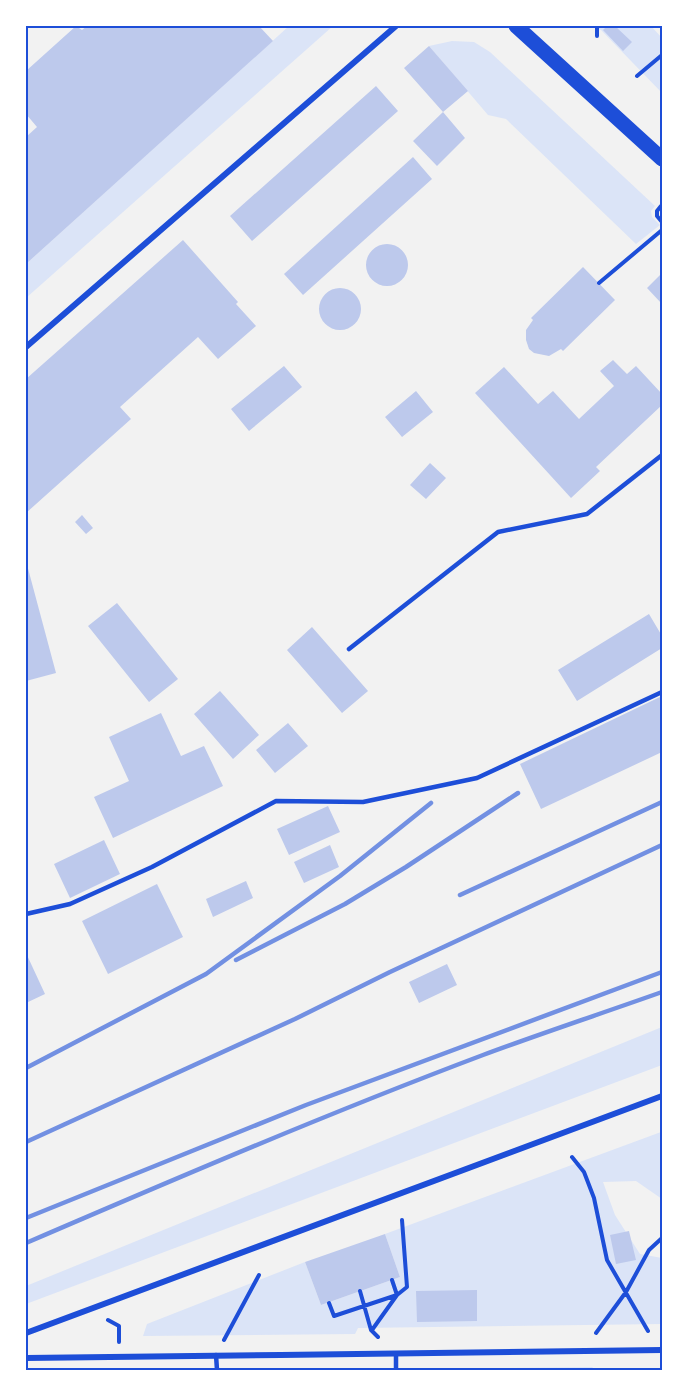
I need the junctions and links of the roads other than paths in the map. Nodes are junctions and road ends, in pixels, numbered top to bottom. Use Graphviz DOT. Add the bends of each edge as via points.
graph roads {
  1 [pos="396,26"];
  2 [pos="516,26"];
  3 [pos="663,159"];
  4 [pos="26,347"];
  5 [pos="663,455"];
  6 [pos="349,649"];
  7 [pos="663,692"];
  8 [pos="26,914"];
  9 [pos="663,1096"];
  10 [pos="26,1333"];
  11 [pos="663,1350"];
  12 [pos="216,1354"];
  13 [pos="396,1355"];
  14 [pos="26,1358"];
  15 [pos="216,1371"];
  16 [pos="396,1371"];
  1 -- 4 [label="street"];
  2 -- 3 [label="main road"];
  5 -- 6 [label="lane" via="586,514 498,532"];
  7 -- 8 [label="lane" via="477,778 363,802 276,801 152,867 70,904"];
  9 -- 10 [label="street"];
  11 -- 13 [label="street"];
  12 -- 13 [label="street"];
  12 -- 14 [label="street"];
  12 -- 15 [label="lane"];
  13 -- 16 [label="lane"];
}
